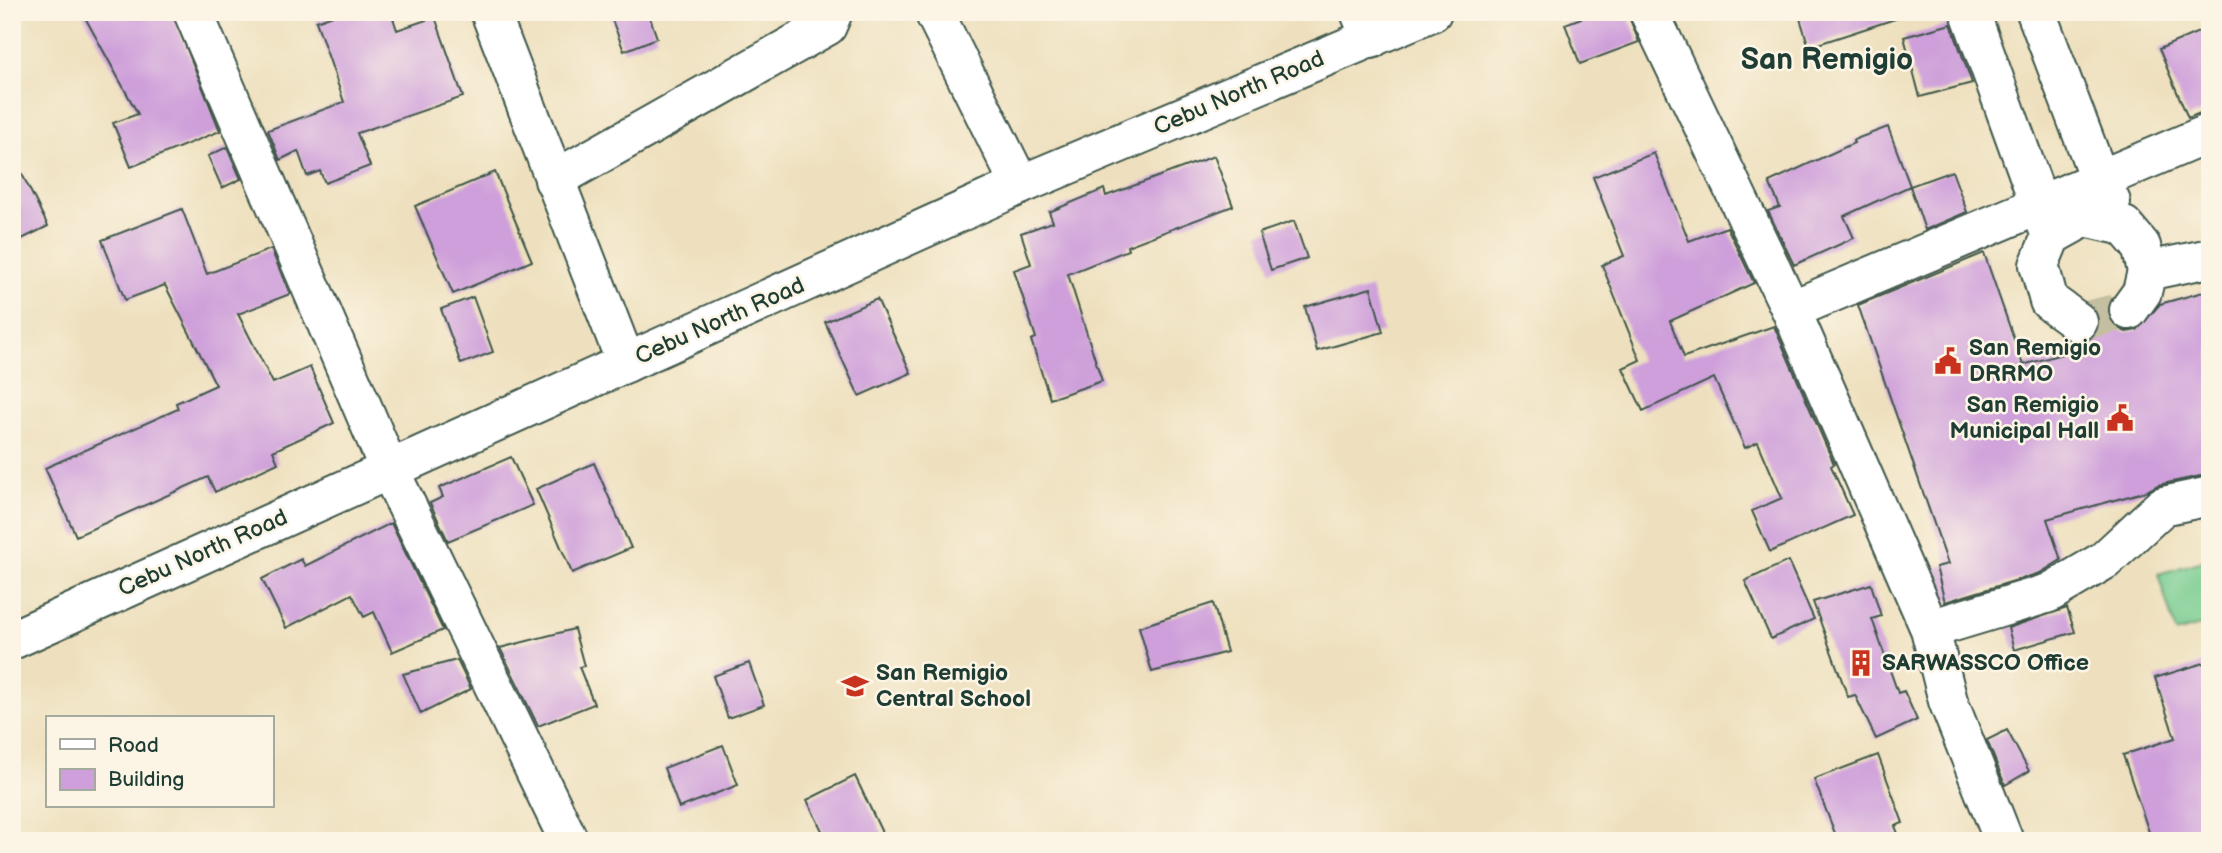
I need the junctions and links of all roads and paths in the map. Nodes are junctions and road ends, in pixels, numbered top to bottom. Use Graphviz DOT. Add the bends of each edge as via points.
graph roads {
  1 [pos="193,12"];
  2 [pos="490,12"];
  3 [pos="833,12"];
  4 [pos="934,12"];
  5 [pos="1432,12"];
  6 [pos="1649,12"];
  7 [pos="1970,12"];
  8 [pos="2036,12"];
  9 [pos="1365,25"];
  10 [pos="2210,133"];
  11 [pos="554,180"];
  12 [pos="2100,181"];
  13 [pos="1020,185"];
  14 [pos="2045,222"];
  15 [pos="2124,226"];
  16 [pos="2210,258"];
  17 [pos="2147,271"];
  18 [pos="1791,310"];
  19 [pos="2129,310"];
  20 [pos="2078,322"];
  21 [pos="626,363"];
  22 [pos="389,468"];
  23 [pos="2210,496"];
  24 [pos="1930,629"];
  25 [pos="12,640"];
  26 [pos="569,841"];
  27 [pos="2004,841"];
  1 -- 22 [label="street"];
  2 -- 11 [label="street"];
  3 -- 11 [label="street" via="827,26"];
  4 -- 13 [label="street"];
  5 -- 9 [label="street, Cebu North Road"];
  6 -- 18 [label="street"];
  7 -- 14 [label="street"];
  8 -- 12 [label="street"];
  9 -- 13 [label="street, Cebu North Road"];
  10 -- 12 [label="street"];
  11 -- 21 [label="street"];
  12 -- 14 [label="street"];
  12 -- 15 [label="street"];
  13 -- 21 [label="street, Cebu North Road"];
  14 -- 15 [label="street" via="2085,217"];
  14 -- 18 [label="street"];
  14 -- 20 [label="street" via="2039,265 2049,301"];
  15 -- 17 [label="street" via="2141,246"];
  16 -- 17 [label="street"];
  17 -- 19 [label="street" via="2143,292"];
  18 -- 24 [label="street"];
  21 -- 22 [label="street, Cebu North Road"];
  22 -- 25 [label="street, Cebu North Road"];
  22 -- 26 [label="street"];
  23 -- 24 [label="street" via="2163,506 2105,561 2049,593"];
  24 -- 27 [label="street" via="1948,701"];
}
